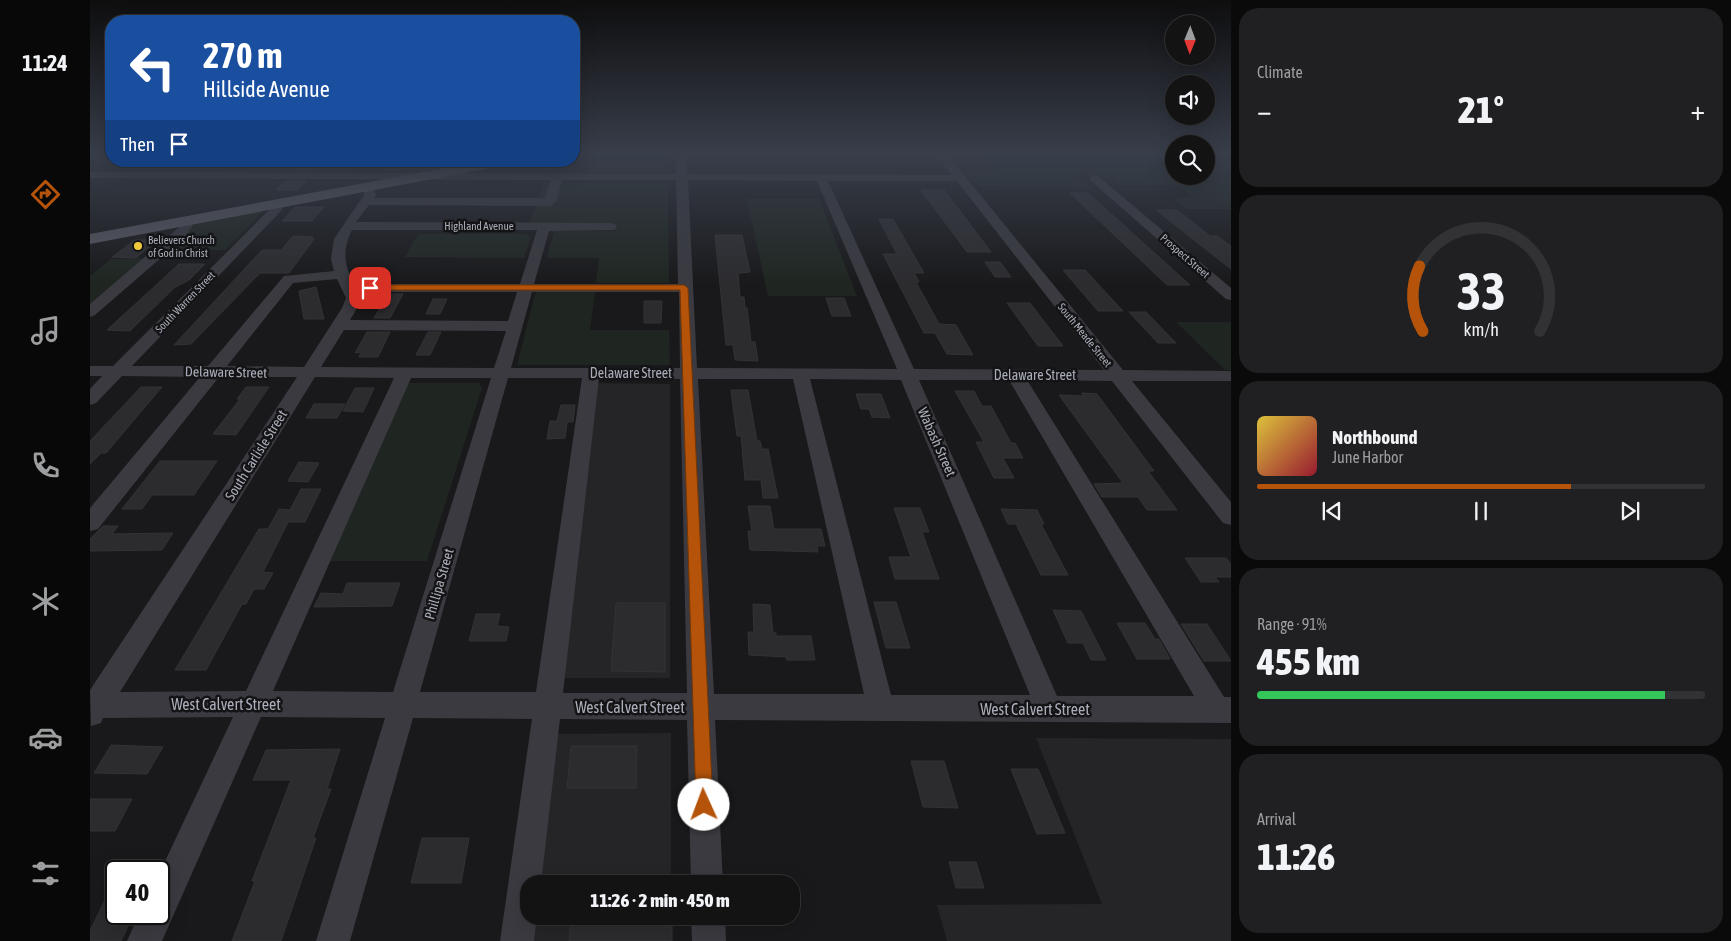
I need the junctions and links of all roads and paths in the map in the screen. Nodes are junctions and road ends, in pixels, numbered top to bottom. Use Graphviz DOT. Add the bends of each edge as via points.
graph roads {
  1 [pos="339,197"];
  2 [pos="365,197"];
  3 [pos="434,197"];
  4 [pos="551,197"];
  5 [pos="683,197"];
  6 [pos="830,197"];
  7 [pos="975,197"];
  8 [pos="1116,197"];
  9 [pos="279,203"];
  10 [pos="186,221"];
  11 [pos="348,226"];
  12 [pos="544,226"];
  13 [pos="611,226"];
  14 [pos="93,240"];
  15 [pos="346,281"];
  16 [pos="526,287"];
  17 [pos="684,288"];
  18 [pos="1231,296"];
  19 [pos="90,312"];
  20 [pos="340,325"];
  21 [pos="514,326"];
  22 [pos="90,371"];
  23 [pos="118,371"];
  24 [pos="213,372"];
  25 [pos="501,372"];
  26 [pos="309,373"];
  27 [pos="405,373"];
  28 [pos="591,373"];
  29 [pos="687,373"];
  30 [pos="800,374"];
  31 [pos="907,374"];
  32 [pos="1014,374"];
  33 [pos="1118,376"];
  34 [pos="1229,379"];
  35 [pos="90,399"];
  36 [pos="1231,517"];
  37 [pos="90,523"];
  38 [pos="255,704"];
  39 [pos="403,706"];
  40 [pos="548,706"];
  41 [pos="700,707"];
  42 [pos="92,708"];
  43 [pos="881,708"];
  44 [pos="1049,709"];
  45 [pos="1224,710"];
  46 [pos="707,875"];
  47 [pos="170,886"];
  48 [pos="152,925"];
  49 [pos="708,925"];
  50 [pos="144,941"];
  51 [pos="333,941"];
  52 [pos="517,941"];
  53 [pos="709,941"];
  1 -- 9 [label="main road"];
  2 -- 11 [label="street, South Carlisle Street"];
  3 -- 4 [label="street" via="550,202"];
  5 -- 17 [label="street"];
  6 -- 31 [label="street, Wabash Street"];
  7 -- 33 [label="street, South Meade Street"];
  8 -- 18 [label="street, Prospect Street"];
  9 -- 10 [label="main road"];
  9 -- 23 [label="street, South Warren Street"];
  10 -- 14 [label="main road"];
  10 -- 19 [label="street" via="183,230"];
  11 -- 12 [label="street, Highland Avenue"];
  11 -- 15 [label="street, South Carlisle Street" via="338,250"];
  12 -- 13 [label="street, Highland Avenue"];
  12 -- 16 [label="street, Phillipa Street"];
  15 -- 16 [label="street"];
  15 -- 20 [label="street, South Carlisle Street" via="353,298"];
  15 -- 24 [label="street" via="290,279"];
  16 -- 17 [label="street"];
  16 -- 21 [label="street, Phillipa Street"];
  17 -- 29 [label="street"];
  20 -- 21 [label="street"];
  20 -- 26 [label="street, South Carlisle Street"];
  21 -- 25 [label="street, Phillipa Street"];
  22 -- 23 [label="street, Delaware Street"];
  23 -- 24 [label="street, Delaware Street"];
  23 -- 35 [label="street, South Warren Street"];
  24 -- 26 [label="street, Delaware Street"];
  24 -- 37 [label="street"];
  25 -- 27 [label="street, Delaware Street"];
  25 -- 28 [label="street, Delaware Street"];
  25 -- 39 [label="street, Phillipa Street"];
  26 -- 27 [label="street, Delaware Street"];
  26 -- 42 [label="street, South Carlisle Street"];
  27 -- 38 [label="street"];
  28 -- 29 [label="street, Delaware Street"];
  28 -- 40 [label="street"];
  29 -- 30 [label="street, Delaware Street"];
  29 -- 41 [label="street"];
  30 -- 31 [label="street, Delaware Street"];
  30 -- 43 [label="street"];
  31 -- 32 [label="street, Delaware Street"];
  31 -- 44 [label="street, Wabash Street"];
  32 -- 33 [label="street, Delaware Street"];
  32 -- 45 [label="street"];
  33 -- 34 [label="street, Delaware Street"];
  33 -- 36 [label="street, South Meade Street"];
  38 -- 39 [label="street, West Calvert Street"];
  38 -- 42 [label="street, West Calvert Street"];
  38 -- 47 [label="street"];
  39 -- 40 [label="street, West Calvert Street"];
  39 -- 51 [label="street, Phillipa Street"];
  40 -- 41 [label="street, West Calvert Street"];
  40 -- 52 [label="street"];
  41 -- 43 [label="street, West Calvert Street"];
  41 -- 46 [label="street"];
  43 -- 44 [label="street, West Calvert Street"];
  44 -- 45 [label="street, West Calvert Street"];
  48 -- 50 [label="street"];
  49 -- 53 [label="street"];
}
